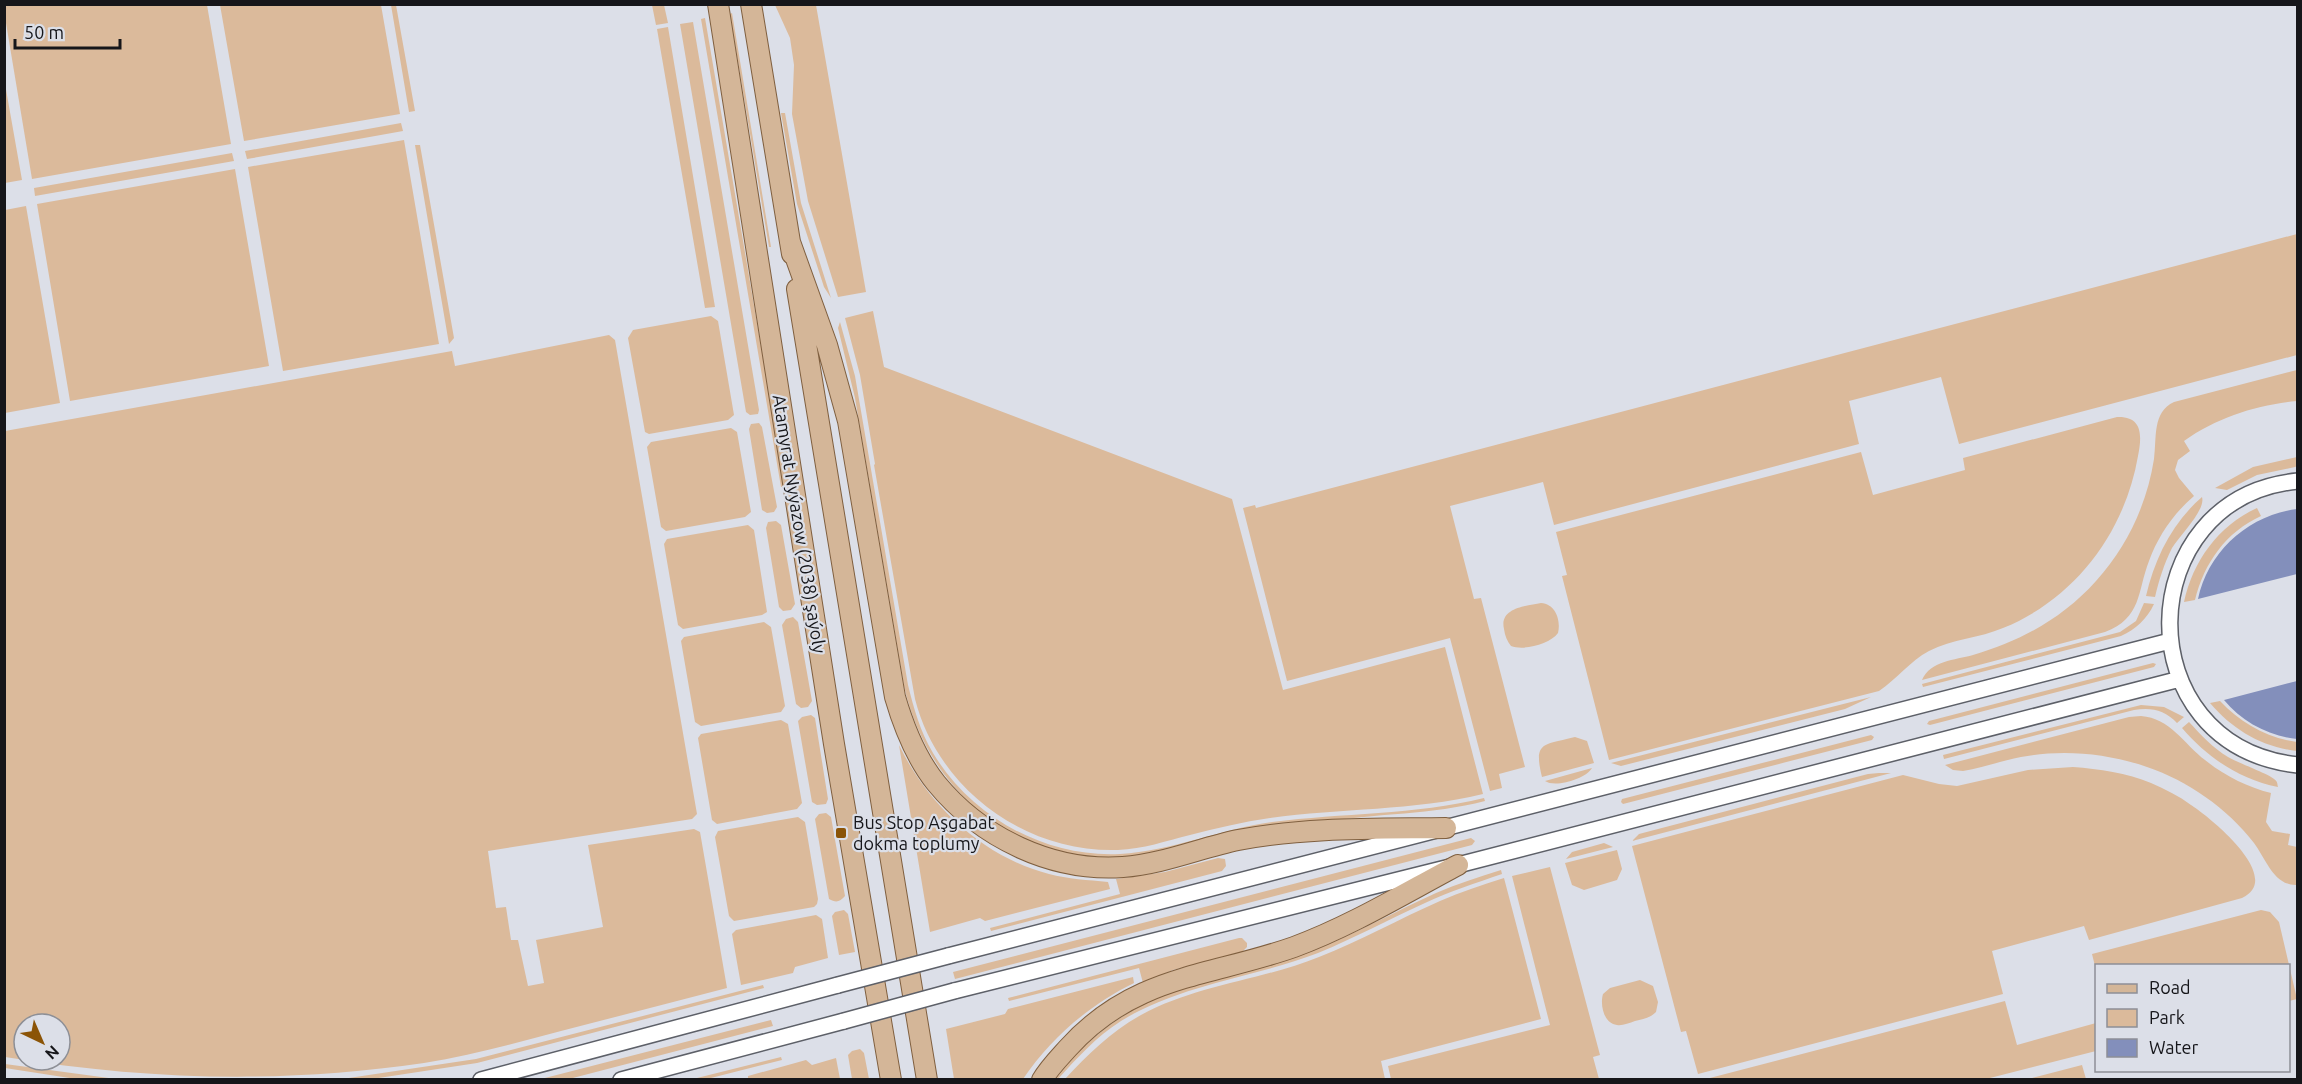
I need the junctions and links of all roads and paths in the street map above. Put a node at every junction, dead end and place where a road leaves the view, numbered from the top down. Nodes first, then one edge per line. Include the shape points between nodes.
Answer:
1 (718, 4) edge
2 (751, 4) edge
3 (790, 242) junction
4 (2298, 481) edge
5 (2170, 641) junction
6 (2180, 679) junction
7 (2298, 765) edge
8 (1446, 828) junction
9 (1458, 865) junction
10 (481, 1080) edge
11 (621, 1080) edge
12 (891, 1080) edge
13 (927, 1080) edge
14 (1042, 1080) edge

1 - 12 main road, Atamyrat Nyýazow (2038) şaýoly
2 - 3 main road, Atamyrat Nyýazow (2038) şaýoly
3 - 8 main road via 838,379 848,421 895,698 921,761 935,783 964,812 1024,850 1099,867 1148,863 1238,840 1300,832
3 - 13 main road, Atamyrat Nyýazow (2038) şaýoly
4 - 5 street via 2248,495 2201,532 2174,585
5 - 6 street
5 - 8 street
6 - 7 street via 2199,712 2232,742 2258,756
6 - 9 street
8 - 10 street, bridge
9 - 11 street, bridge via 954,991
9 - 14 main road via 1323,935 1160,985 1121,1003 1079,1036

